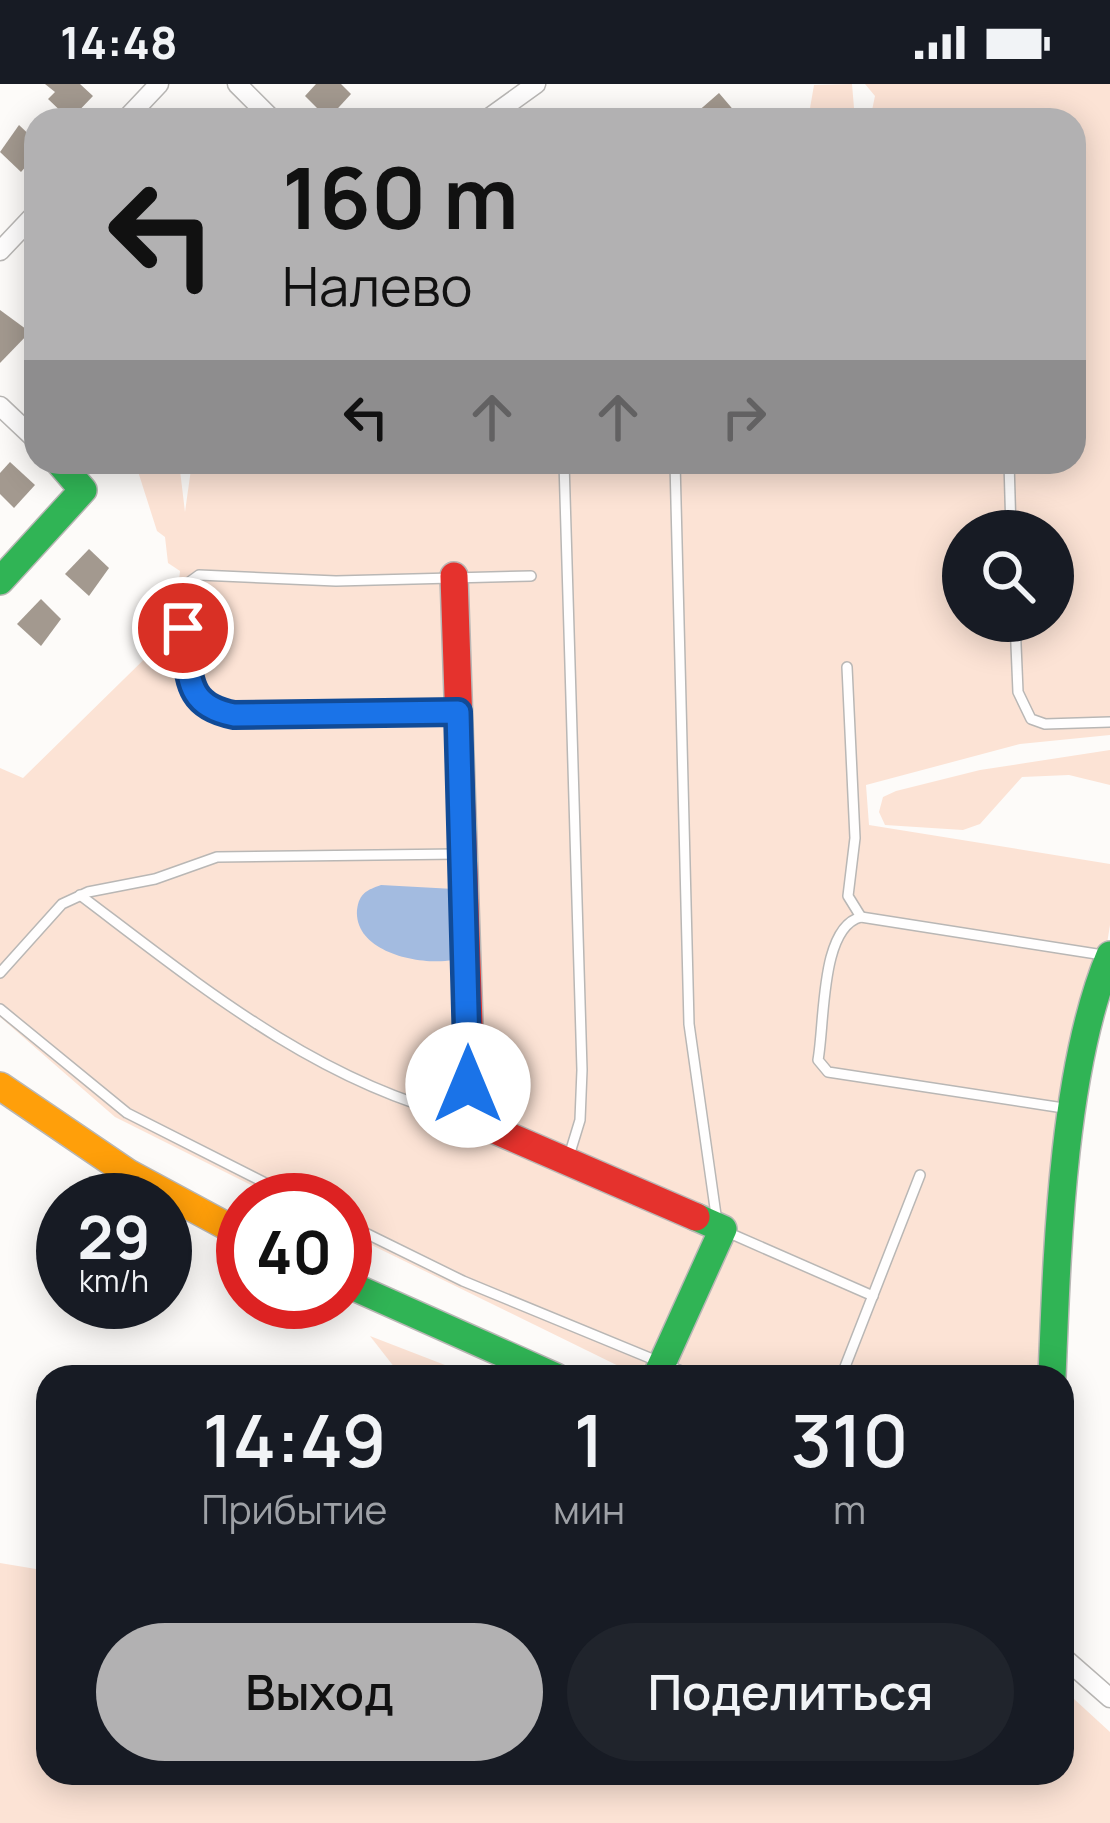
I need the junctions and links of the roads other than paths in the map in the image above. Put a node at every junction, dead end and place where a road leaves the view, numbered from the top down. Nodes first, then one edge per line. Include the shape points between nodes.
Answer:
1 (159, 84) edge
2 (237, 84) edge
3 (536, 84) edge
4 (136, 108) edge
5 (262, 108) edge
6 (503, 108) edge
7 (24, 226) edge
8 (0, 251) edge
9 (0, 406) edge
10 (24, 429) edge
11 (72, 474) edge
12 (564, 474) edge
13 (675, 474) edge
14 (1009, 474) edge
15 (1010, 510) edge
16 (454, 576) junction
17 (531, 576) dead end
18 (0, 581) edge
19 (1016, 642) edge
20 (847, 667) dead end
21 (458, 712) junction
22 (1110, 722) edge
23 (463, 854) junction
24 (80, 895) junction
25 (861, 916) junction
26 (1109, 955) edge
27 (0, 973) edge
28 (0, 1010) edge
29 (0, 1086) edge
30 (1078, 1111) junction
31 (467, 1118) junction
32 (566, 1165) junction
33 (246, 1173) edge
34 (920, 1175) dead end
35 (216, 1220) edge
36 (720, 1228) junction
37 (372, 1236) edge
38 (372, 1295) edge
39 (873, 1296) junction
40 (529, 1365) edge
41 (648, 1365) edge
42 (661, 1365) edge
43 (846, 1365) edge
44 (1053, 1365) edge
45 (1074, 1666) edge
46 (1110, 1698) edge

1 - 4 street
2 - 5 street
3 - 6 street
7 - 8 street
9 - 10 street
11 - 18 street via 83,490 78,500
12 - 32 lane via 582,1070 580,1120
13 - 36 lane via 689,1024
14 - 15 lane
16 - 17 lane
16 - 21 street
16 - 21 lane via 199,575 188,583 183,628 196,700 206,710
19 - 22 lane via 1018,692 1031,719
20 - 25 lane via 855,838 848,896
21 - 23 street
23 - 24 lane via 217,856
23 - 31 street
24 - 27 lane via 62,904
24 - 31 lane via 284,1042 381,1092
25 - 26 lane
25 - 30 lane via 845,920 833,945 822,1068
26 - 30 street
28 - 33 lane via 127,1113
29 - 35 street via 128,1173
30 - 44 street
31 - 32 street
32 - 36 street
34 - 39 lane
36 - 39 lane
36 - 42 street
37 - 41 lane
38 - 40 street
39 - 43 lane
45 - 46 street

